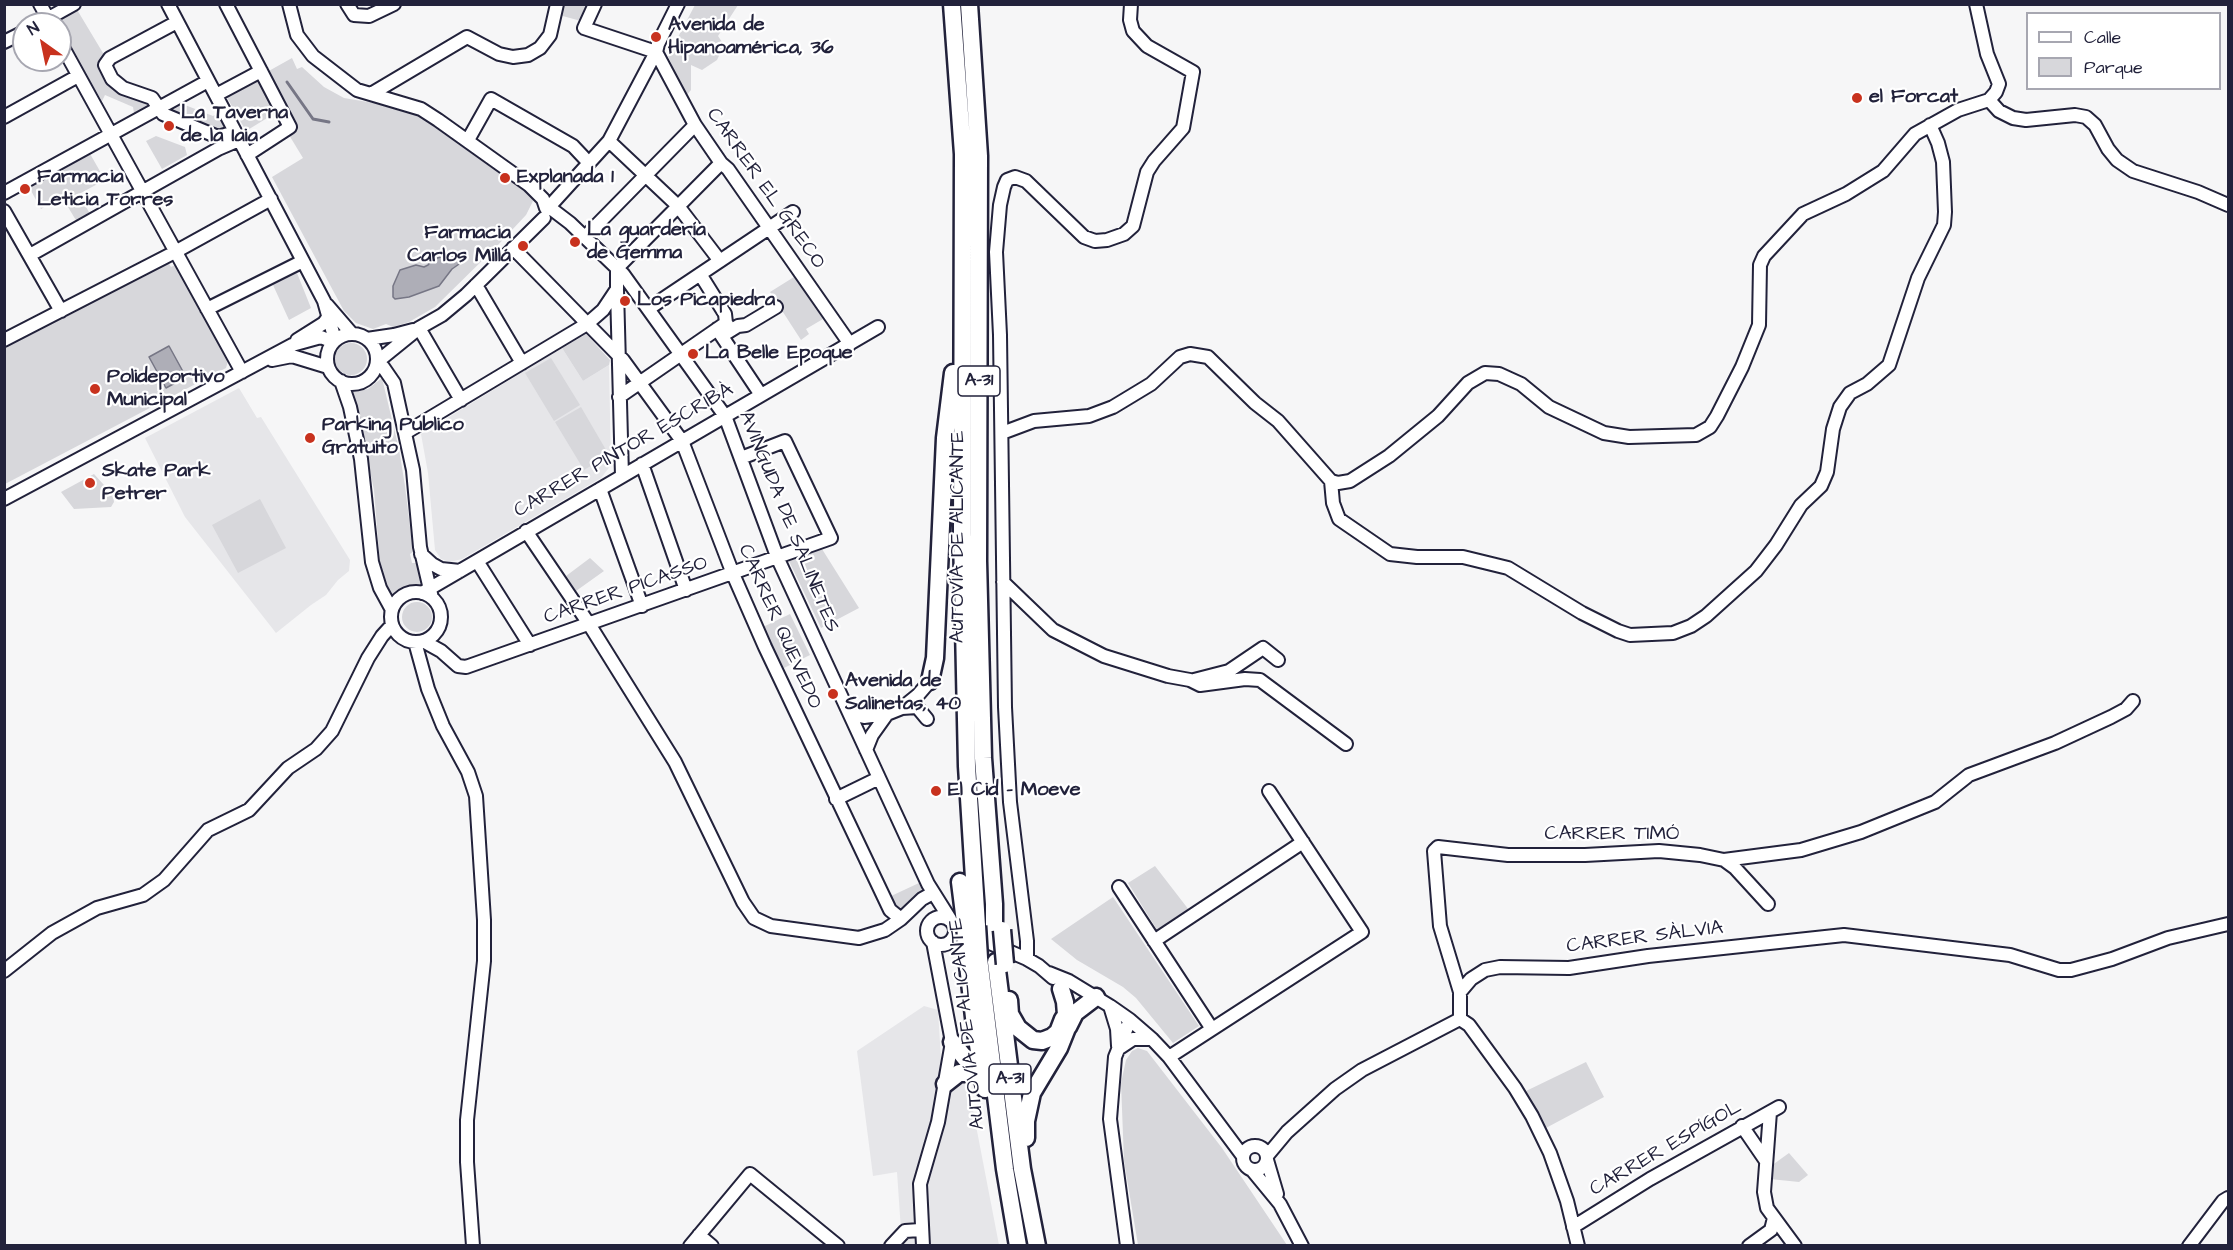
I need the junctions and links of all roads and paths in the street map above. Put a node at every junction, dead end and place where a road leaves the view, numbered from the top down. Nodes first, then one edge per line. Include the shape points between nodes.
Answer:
1 (168, 4) edge
2 (226, 4) edge
3 (289, 4) edge
4 (347, 4) edge
5 (394, 4) edge
6 (557, 4) edge
7 (596, 4) edge
8 (678, 4) edge
9 (686, 4) edge
10 (952, 4) edge
11 (969, 4) edge
12 (1131, 4) edge
13 (1976, 4) edge
14 (177, 22) junction
15 (657, 51) junction
16 (72, 65) edge
17 (261, 71) junction
18 (78, 76) junction
19 (208, 81) junction
20 (371, 94) junction
21 (216, 95) junction
22 (1989, 100) junction
23 (158, 108) junction
24 (4, 117) edge
25 (694, 125) junction
26 (1930, 125) junction
27 (110, 134) junction
28 (237, 136) junction
29 (468, 140) junction
30 (609, 141) junction
31 (218, 143) junction
32 (247, 154) junction
33 (589, 163) junction
34 (721, 163) junction
35 (645, 175) junction
36 (143, 191) junction
37 (4, 193) edge
38 (271, 199) junction
39 (2229, 205) edge
40 (678, 206) junction
41 (4, 211) edge
42 (548, 211) junction
43 (793, 212) dead end
44 (768, 228) junction
45 (585, 237) junction
46 (513, 248) junction
47 (175, 252) junction
48 (30, 255) junction
49 (303, 261) junction
50 (720, 261) junction
51 (617, 268) junction
52 (699, 274) junction
53 (476, 285) junction
54 (617, 289) junction
55 (963, 298) junction
56 (324, 301) junction
57 (776, 307) dead end
58 (207, 309) junction
59 (648, 309) junction
60 (61, 311) junction
61 (329, 316) junction
62 (587, 324) junction
63 (878, 327) dead end
64 (419, 328) junction
65 (724, 330) junction
66 (352, 334) junction
67 (367, 339) junction
68 (4, 340) edge
69 (334, 341) junction
70 (400, 343) junction
71 (850, 344) junction
72 (292, 345) junction
73 (681, 354) junction
74 (618, 355) junction
75 (262, 362) junction
76 (377, 362) junction
77 (522, 363) junction
78 (328, 367) junction
79 (242, 372) junction
80 (392, 378) junction
81 (341, 381) junction
82 (639, 383) junction
83 (761, 395) junction
84 (620, 396) junction
85 (461, 400) junction
86 (725, 416) junction
87 (405, 434) junction
88 (1002, 434) junction
89 (682, 441) junction
90 (741, 458) junction
91 (642, 464) junction
92 (622, 476) junction
93 (1331, 481) junction
94 (600, 489) junction
95 (4, 499) edge
96 (526, 531) junction
97 (421, 554) junction
98 (778, 559) junction
99 (477, 561) junction
100 (460, 571) junction
101 (733, 574) junction
102 (1003, 582) junction
103 (687, 590) junction
104 (428, 593) junction
105 (642, 606) junction
106 (392, 610) junction
107 (589, 624) junction
108 (392, 625) junction
109 (419, 642) junction
110 (530, 645) junction
111 (1278, 660) dead end
112 (1190, 680) junction
113 (930, 681) joint
114 (2133, 701) dead end
115 (902, 708) junction
116 (850, 714) junction
117 (887, 714) junction
118 (927, 719) dead end
119 (1346, 744) dead end
120 (866, 750) junction
121 (879, 778) junction
122 (1269, 791) dead end
123 (836, 800) junction
124 (1303, 842) junction
125 (1724, 860) junction
126 (960, 882) dead end
127 (1119, 887) dead end
128 (930, 889) junction
129 (1768, 904) dead end
130 (901, 919) junction
131 (930, 922) junction
132 (2229, 924) edge
133 (963, 925) junction
134 (1154, 940) junction
135 (951, 941) junction
136 (933, 942) junction
137 (1027, 959) junction
138 (987, 960) junction
139 (4, 971) edge
140 (940, 972) junction
141 (1049, 973) junction
142 (1061, 989) junction
143 (1460, 992) junction
144 (1096, 997) junction
145 (1110, 1006) junction
146 (1066, 1009) junction
147 (1460, 1019) junction
148 (1130, 1020) junction
149 (1067, 1028) junction
150 (1212, 1029) junction
151 (1152, 1039) junction
152 (952, 1042) junction
153 (1118, 1049) junction
154 (1169, 1057) junction
155 (980, 1077) junction
156 (945, 1084) junction
157 (1217, 1120) junction
158 (1768, 1129) junction
159 (1745, 1131) junction
160 (1261, 1152) junction
161 (1242, 1155) junction
162 (1766, 1161) junction
163 (1005, 1169) junction
164 (1252, 1170) junction
165 (1029, 1196) junction
166 (2229, 1198) edge
167 (1280, 1204) junction
168 (1774, 1218) junction
169 (1573, 1227) junction
170 (920, 1230) junction
171 (1771, 1230) junction
172 (699, 1235) junction
173 (1787, 1235) junction
174 (475, 1243) edge
175 (690, 1245) edge
176 (712, 1245) edge
177 (838, 1245) edge
178 (891, 1245) edge
179 (922, 1245) edge
180 (1018, 1245) edge
181 (1037, 1245) edge
182 (1126, 1245) edge
183 (1302, 1245) edge
184 (1578, 1245) edge
185 (1749, 1245) edge
186 (1796, 1245) edge
187 (2189, 1245) edge

1 - 14 street
2 - 17 street
3 - 20 street, AVINGUDA DE SALINETES via 297,36 313,56 357,90
4 - 5 street via 354,15 369,16
6 - 20 street via 550,35 528,55 499,54 467,38
7 - 15 street via 584,28
8 - 15 street
9 - 15 street
10 - 55 highway, AUTOVÍA DE ALICANTE / A-31 via 963,154
11 - 138 highway, AUTOVÍA DE ALICANTE / A-31 via 979,156 978,561 983,758 998,930
12 - 88 street via 1133,31 1148,46 1193,72 1183,129 1147,172 1132,226 1117,237 1095,241 1084,237 1026,181 1015,177 1007,180 1000,205 996,252
13 - 22 street via 1987,54 1999,84
14 - 19 street
14 - 23 street via 110,58 105,65 112,79 123,88 152,98
15 - 25 street, CARRER EL GRECO
15 - 30 street
16 - 18 street
17 - 21 street
17 - 32 street via 290,127
18 - 24 street
18 - 27 street
19 - 21 street
19 - 23 street
20 - 29 street, AVINGUDA DE SALINETES via 421,109
21 - 28 street
22 - 26 street
22 - 39 street via 2013,118 2086,117 2096,125 2117,160 2133,171
23 - 27 street
23 - 31 street
25 - 34 street, CARRER EL GRECO
25 - 35 street
26 - 93 street via 1915,134 1884,171 1803,214 1764,256 1760,265 1759,325 1742,368 1710,427 1696,435 1629,437 1604,433 1549,407 1521,384 1499,374 1485,373 1468,383 1437,416 1389,456 1350,480
26 - 93 street via 1943,162 1944,225 1918,278 1889,364 1850,393 1840,407 1821,486 1801,505 1756,571 1692,626 1673,633 1630,634 1582,613 1508,568 1463,557 1390,554 1339,519
27 - 36 street
27 - 37 street
28 - 31 street
28 - 32 street
29 - 33 street via 491,99 573,146
29 - 42 street, AVINGUDA DE SALINETES via 529,185 543,199
30 - 33 street
30 - 35 street
31 - 36 street
32 - 38 street
33 - 42 street
34 - 40 street
34 - 44 street, CARRER EL GRECO
35 - 40 street
35 - 45 street
36 - 47 street
36 - 48 street
38 - 47 street
38 - 49 street
40 - 50 street
40 - 51 street
41 - 48 street
42 - 45 street, AVINGUDA DE SALINETES
42 - 46 street
43 - 44 street
44 - 50 street
44 - 71 street, CARRER EL GRECO
45 - 51 street, AVINGUDA DE SALINETES
46 - 53 street
46 - 62 street, CARRER QUEVEDO
47 - 58 street
47 - 60 street
48 - 60 street
49 - 56 street
49 - 58 street
50 - 52 street
51 - 54 street
51 - 59 street, AVINGUDA DE SALINETES
52 - 59 street
52 - 65 street via 725,314
53 - 64 street via 442,315
53 - 77 street
54 - 62 street via 603,310
54 - 74 street
55 - 113 highway via 955,319 935,658
55 - 133 highway, AUTOVÍA DE ALICANTE / A-31 via 962,534 967,755
56 - 61 street
56 - 66 street
57 - 65 street via 746,325
58 - 79 street
59 - 73 street, AVINGUDA DE SALINETES
60 - 68 street
61 - 69 street
61 - 72 street
62 - 74 street, CARRER QUEVEDO
62 - 77 street
63 - 71 street, CARRER PINTOR ESCRIBÀ
64 - 67 street
64 - 70 street
64 - 85 street
65 - 73 street
65 - 83 street
66 - 67 street
66 - 69 street
67 - 76 street via 374,347
69 - 72 street via 321,337
69 - 78 street
70 - 76 street
70 - 80 street
71 - 83 street, CARRER PINTOR ESCRIBÀ
72 - 75 street
73 - 82 street
73 - 86 street, AVINGUDA DE SALINETES
74 - 82 street, CARRER QUEVEDO
74 - 84 street
75 - 78 street via 292,356
75 - 79 street
76 - 80 street
76 - 81 street via 363,381
77 - 85 street
78 - 81 street
79 - 95 street
80 - 87 street
81 - 106 street via 361,459 372,562
82 - 84 street
82 - 89 street, CARRER QUEVEDO
83 - 86 street, CARRER PINTOR ESCRIBÀ
84 - 92 street
85 - 87 street
86 - 89 street, CARRER PINTOR ESCRIBÀ
86 - 90 street, AVINGUDA DE SALINETES
87 - 97 street via 413,470
88 - 93 street via 1034,421 1089,416 1113,407 1151,384 1180,357 1190,354 1208,357 1278,422
88 - 102 street
89 - 91 street, CARRER PINTOR ESCRIBÀ
89 - 101 street, CARRER QUEVEDO
90 - 98 street, AVINGUDA DE SALINETES
90 - 98 street, CARRER PICASSO via 785,441 831,538
91 - 92 street, CARRER PINTOR ESCRIBÀ
91 - 103 street
92 - 94 street, CARRER PINTOR ESCRIBÀ
94 - 96 street, CARRER PINTOR ESCRIBÀ
94 - 105 street
96 - 99 street, CARRER PINTOR ESCRIBÀ
96 - 107 street
97 - 100 street via 441,569
97 - 104 street
98 - 101 street, CARRER PICASSO
98 - 116 street, AVINGUDA DE SALINETES
99 - 100 street, CARRER PINTOR ESCRIBÀ
99 - 110 street
100 - 104 street, CARRER PINTOR ESCRIBÀ
101 - 103 street, CARRER PICASSO
101 - 123 street, CARRER QUEVEDO
102 - 112 street via 1053,630 1068,638 1104,656
102 - 137 street via 1010,802
103 - 105 street, CARRER PICASSO
104 - 106 street via 404,595
104 - 109 street via 438,605 441,622 437,631
105 - 107 street, CARRER PICASSO
106 - 108 street
107 - 110 street, CARRER PICASSO
107 - 130 street via 675,762 754,918 771,926 859,938 885,930
108 - 109 street via 405,640
108 - 139 street via 368,658 332,730 316,749 288,768 249,810 208,830 164,880 143,895 97,908 52,933
109 - 110 street, CARRER PICASSO via 466,667
109 - 174 street via 428,689 476,796 484,961 467,1120
111 - 112 street via 1263,648 1229,671
112 - 119 street via 1200,685 1260,680
113 - 115 street
114 - 125 street via 2126,709 2055,743 1969,775 1935,802 1861,832 1802,850
115 - 117 street
115 - 118 street via 917,707
116 - 117 street
116 - 120 street, AVINGUDA DE SALINETES
117 - 120 street
120 - 121 street, AVINGUDA DE SALINETES
121 - 123 street
121 - 128 street, AVINGUDA DE SALINETES
122 - 124 street
123 - 130 street, CARRER QUEVEDO via 890,910
124 - 134 street
124 - 150 street via 1362,932
125 - 129 street
125 - 143 street, CARRER TIMÓ via 1659,850 1508,855 1438,847 1434,851 1440,926
126 - 133 highway
127 - 134 street
128 - 130 street
128 - 131 street, AVINGUDA DE SALINETES
128 - 133 street, AVINGUDA DE SALINETES
131 - 133 street via 937,917
131 - 136 street, AVINGUDA DE SALINETES via 927,931
132 - 143 street, CARRER SÀLVIA via 2168,938 2071,970 2010,956 1844,935 1569,968 1500,967 1485,970
133 - 135 street
133 - 137 street
133 - 138 highway, AUTOVÍA DE ALICANTE / A-31, bridge
134 - 150 street
135 - 136 street via 941,945
135 - 140 street via 943,952
136 - 140 street, AVINGUDA DE SALINETES
137 - 141 street
138 - 146 highway via 1010,1014 1025,1036 1042,1041 1052,1037 1058,1032
138 - 155 highway
138 - 163 highway, AUTOVÍA DE ALICANTE / A-31
138 - 165 highway, AUTOVÍA DE ALICANTE / A-31
140 - 152 street, AVINGUDA DE SALINETES
141 - 142 street
141 - 144 street
142 - 144 street
142 - 146 highway
143 - 147 street
144 - 145 street
144 - 149 highway via 1075,1013
145 - 148 street
145 - 153 street
146 - 149 highway
147 - 160 street via 1362,1070
147 - 169 street via 1469,1026 1532,1116 1550,1154
148 - 151 street
148 - 153 street
149 - 165 highway via 1028,1106
150 - 154 street
151 - 153 street via 1133,1039
151 - 154 street
152 - 155 highway
152 - 156 street, AVINGUDA DE SALINETES
153 - 182 street via 1110,1119
154 - 157 street
155 - 156 highway via 959,1072
155 - 163 highway via 996,1149
156 - 170 street, AVINGUDA DE SALINETES via 920,1184
157 - 160 street
157 - 161 street
158 - 159 street via 1760,1135
158 - 159 street, CARRER ESPÍGOL via 1775,1109
158 - 162 street
159 - 162 street
159 - 169 street, CARRER ESPÍGOL via 1650,1179
160 - 161 street via 1244,1151
160 - 164 street via 1258,1169
160 - 167 street
161 - 164 street via 1246,1167
162 - 168 street via 1764,1192
163 - 180 highway, AUTOVÍA DE ALICANTE / A-31
164 - 167 street
165 - 181 highway, AUTOVÍA DE ALICANTE / A-31
166 - 187 street
167 - 183 street
168 - 171 street
168 - 173 street
169 - 184 street
170 - 178 street via 905,1231
170 - 179 street, AVINGUDA DE SALINETES
171 - 173 street
171 - 185 street
172 - 175 street
172 - 176 street
172 - 177 street via 750,1174
173 - 186 street

